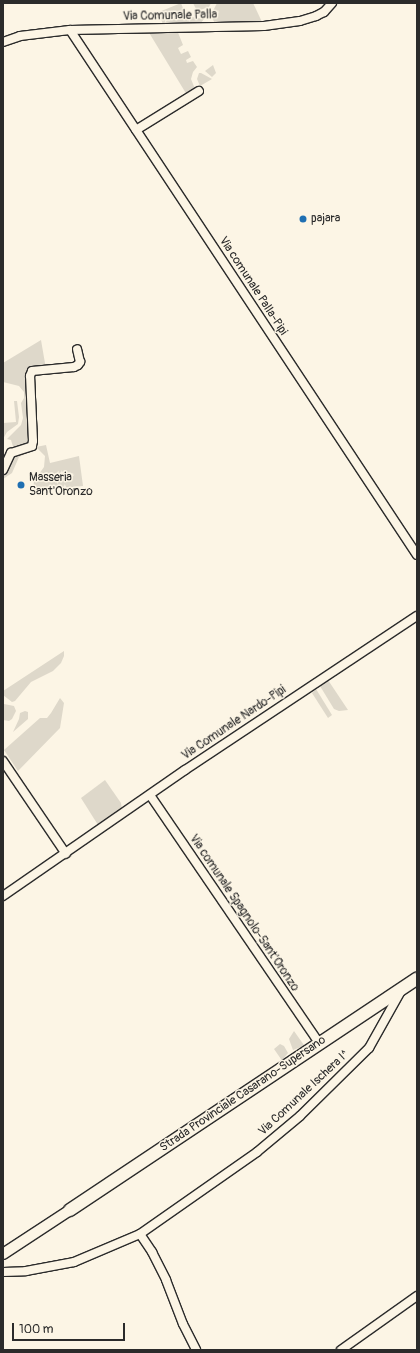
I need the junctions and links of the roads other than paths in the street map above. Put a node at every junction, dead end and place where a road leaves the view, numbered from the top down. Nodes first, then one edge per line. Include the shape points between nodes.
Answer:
1 (332, 3) edge
2 (70, 30) junction
3 (3, 42) edge
4 (199, 91) dead end
5 (136, 130) junction
6 (77, 349) dead end
7 (3, 470) edge
8 (417, 555) edge
9 (417, 616) edge
10 (3, 761) edge
11 (150, 796) junction
12 (66, 854) junction
13 (3, 896) edge
14 (417, 979) edge
15 (402, 989) junction
16 (319, 1043) junction
17 (70, 1210) joint
18 (140, 1234) junction
19 (3, 1254) edge
20 (3, 1272) edge
21 (417, 1296) edge
22 (196, 1350) edge
23 (341, 1350) edge

1 - 2 street, Via Comunale Palla via 316,16 264,26
2 - 3 street, Via Comunale Palla via 20,36
2 - 5 street, Via comunale Palla-Pipi
4 - 5 street
5 - 8 street, Via comunale Palla-Pipi
6 - 7 street via 80,362 74,367 32,371 32,446 11,453
9 - 11 street, Via Comunale Nardo-Pipi
10 - 12 street
11 - 12 street, Via Comunale Nardo-Pipi
11 - 16 street, Via comunale Spagnolo-Sant'Oronzo
12 - 13 street, Via Comunale Nardo-Pipi
14 - 15 main road, Strada Provinciale Casarano-Supersano
15 - 16 main road, Strada Provinciale Casarano-Supersano
15 - 18 street, Via Comunale Ischera I^ via 369,1048 300,1116 257,1152
16 - 17 main road, Strada Provinciale Casarano-Supersano
17 - 19 street
18 - 20 street, Via Comunale Ischera I^ via 74,1262
18 - 22 street via 166,1280
21 - 23 street

